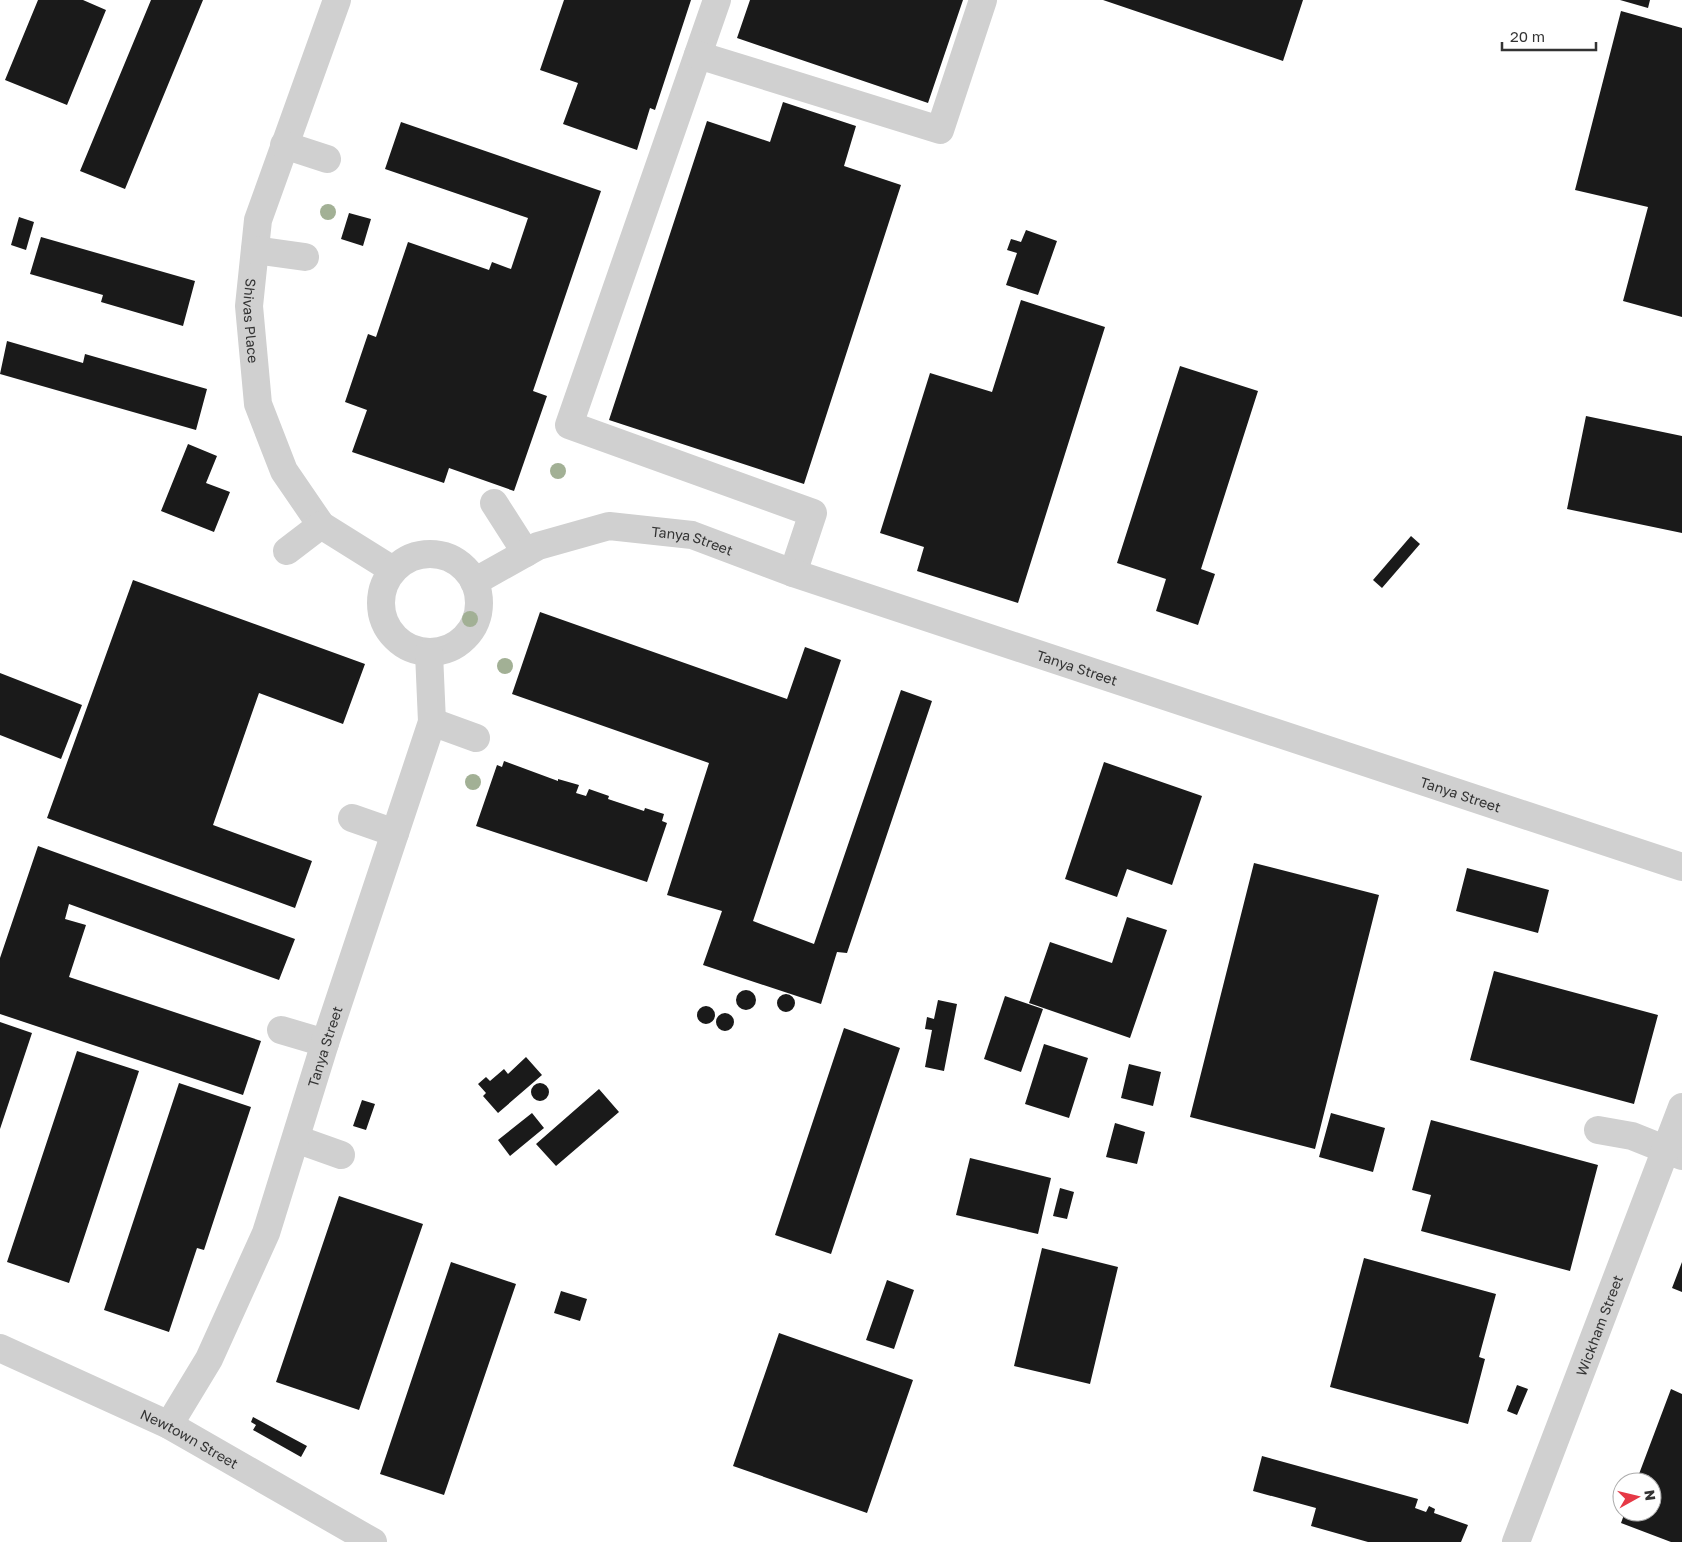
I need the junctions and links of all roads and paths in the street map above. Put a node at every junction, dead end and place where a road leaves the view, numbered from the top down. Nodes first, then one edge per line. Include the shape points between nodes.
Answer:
1 (338, 0) edge
2 (717, 0) edge
3 (983, 0) edge
4 (698, 55) junction
5 (284, 144) junction
6 (327, 159) dead end
7 (255, 250) junction
8 (305, 256) dead end
9 (494, 503) dead end
10 (321, 525) junction
11 (287, 551) dead end
12 (526, 553) junction
13 (393, 570) junction
14 (793, 574) junction
15 (474, 582) junction
16 (429, 653) junction
17 (432, 722) junction
18 (476, 738) dead end
19 (352, 818) dead end
20 (395, 833) junction
21 (1682, 867) edge
22 (281, 1030) dead end
23 (325, 1043) junction
24 (1682, 1107) edge
25 (1598, 1130) dead end
26 (296, 1139) junction
27 (1674, 1153) edge
28 (341, 1155) dead end
29 (0, 1348) edge
30 (169, 1425) junction
31 (373, 1542) edge
32 (1516, 1542) edge

1 - 5 street, Shivas Place
2 - 4 street
3 - 4 street via 940,130
4 - 14 street via 569,425 813,513
5 - 6 street
5 - 7 street, Shivas Place via 258,220
7 - 8 street
7 - 10 street, Shivas Place via 248,306 258,404 284,471
9 - 12 street
10 - 11 street
10 - 13 street, Shivas Place
12 - 14 street, Tanya Street via 538,546 609,526 692,535
12 - 15 street, Tanya Street
13 - 15 street via 420,554 437,554 458,564
13 - 16 street via 384,583 380,599 388,630 399,642
14 - 21 street, Tanya Street
15 - 16 street via 479,598 478,614 471,630 446,650
16 - 17 street, Tanya Street
17 - 18 street
17 - 20 street, Tanya Street
19 - 20 street
20 - 23 street, Tanya Street
22 - 23 street
23 - 26 street, Tanya Street
24 - 27 street, Wickham Street
25 - 27 street via 1632,1136
26 - 28 street
26 - 30 street, Tanya Street via 266,1233 209,1359
27 - 32 street, Wickham Street
29 - 30 street, Newtown Street
30 - 31 street, Newtown Street

